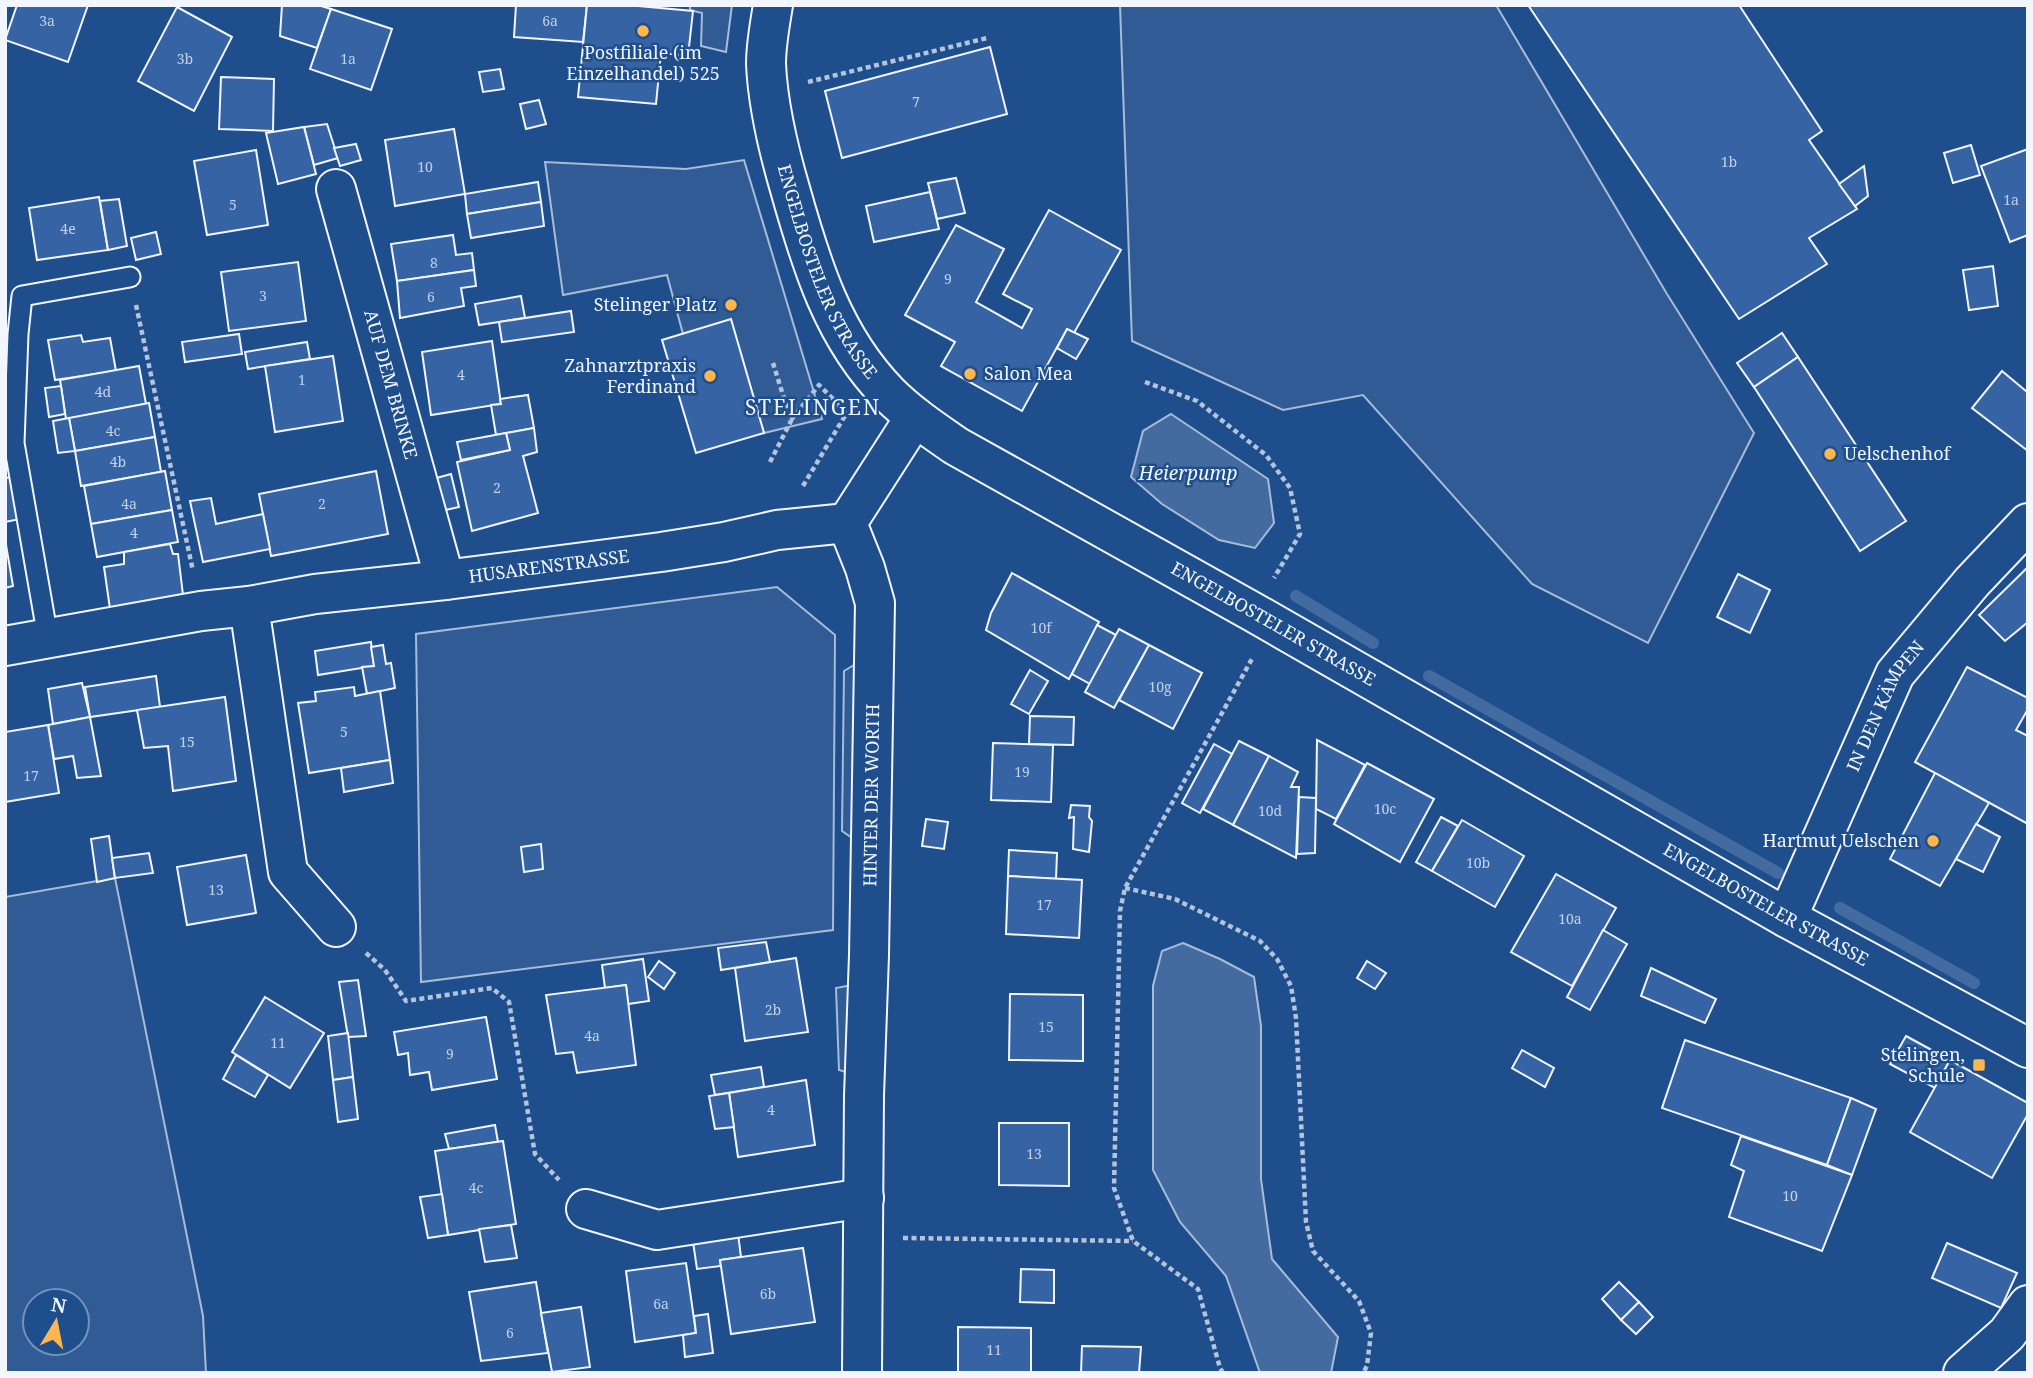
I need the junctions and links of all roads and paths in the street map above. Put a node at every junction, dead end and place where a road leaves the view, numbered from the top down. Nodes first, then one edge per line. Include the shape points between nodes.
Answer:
1 (773, 5) edge
2 (987, 38) dead end
3 (769, 91) junction
4 (336, 189) dead end
5 (130, 277) joint
6 (773, 363) dead end
7 (866, 365) junction
8 (1145, 382) dead end
9 (832, 398) junction
10 (915, 417) junction
11 (791, 421) junction
12 (770, 462) dead end
13 (847, 523) junction
14 (2028, 523) edge
15 (777, 530) junction
16 (445, 580) junction
17 (249, 606) junction
18 (201, 611) junction
19 (1262, 617) junction
20 (48, 638) junction
21 (5, 646) edge
22 (1125, 888) junction
23 (1787, 918) junction
24 (336, 927) joint
25 (2028, 1048) edge
26 (864, 1198) junction
27 (586, 1209) joint
28 (864, 1237) junction
29 (1133, 1241) junction
30 (2028, 1305) edge
31 (862, 1373) edge
32 (1223, 1373) edge
33 (1363, 1373) edge
34 (1963, 1373) edge

1 - 3 street, ENGELBOSTELER STRASSE via 766,61
2 - 3 path
3 - 7 street, ENGELBOSTELER STRASSE via 779,152 823,294 841,331
4 - 16 street, AUF DEM BRINKE
5 - 18 path
5 - 20 lane via 22,296 14,443
6 - 11 path
7 - 9 path
7 - 10 street, ENGELBOSTELER STRASSE
8 - 19 path via 1197,401 1266,455 1290,488 1300,534
9 - 11 path via 819,385
9 - 15 path via 846,414
10 - 13 street
10 - 19 street, ENGELBOSTELER STRASSE via 956,446
11 - 12 path
13 - 15 street, HUSARENSTRASSE
13 - 26 street, HINTER DER WORTH via 875,603
14 - 23 street, IN DEN KÄMPEN via 1895,674
15 - 16 street, HUSARENSTRASSE via 661,552
16 - 17 street, HUSARENSTRASSE
17 - 18 street, HUSARENSTRASSE
17 - 24 street via 288,872
18 - 20 street, HUSARENSTRASSE
19 - 22 path
19 - 23 street, ENGELBOSTELER STRASSE
20 - 21 street, HUSARENSTRASSE
22 - 29 path via 1120,911 1114,1188
22 - 33 path via 1175,899 1260,941 1277,959 1291,986 1306,1222 1313,1251 1359,1301 1371,1334
23 - 25 street, ENGELBOSTELER STRASSE
24 - 27 path via 385,970 406,1001 492,988 509,1002 535,1154
26 - 27 street via 657,1230
26 - 28 street, HINTER DER WORTH
28 - 29 path
28 - 31 street, HINTER DER WORTH
29 - 32 path via 1198,1289
30 - 34 street via 2007,1334

